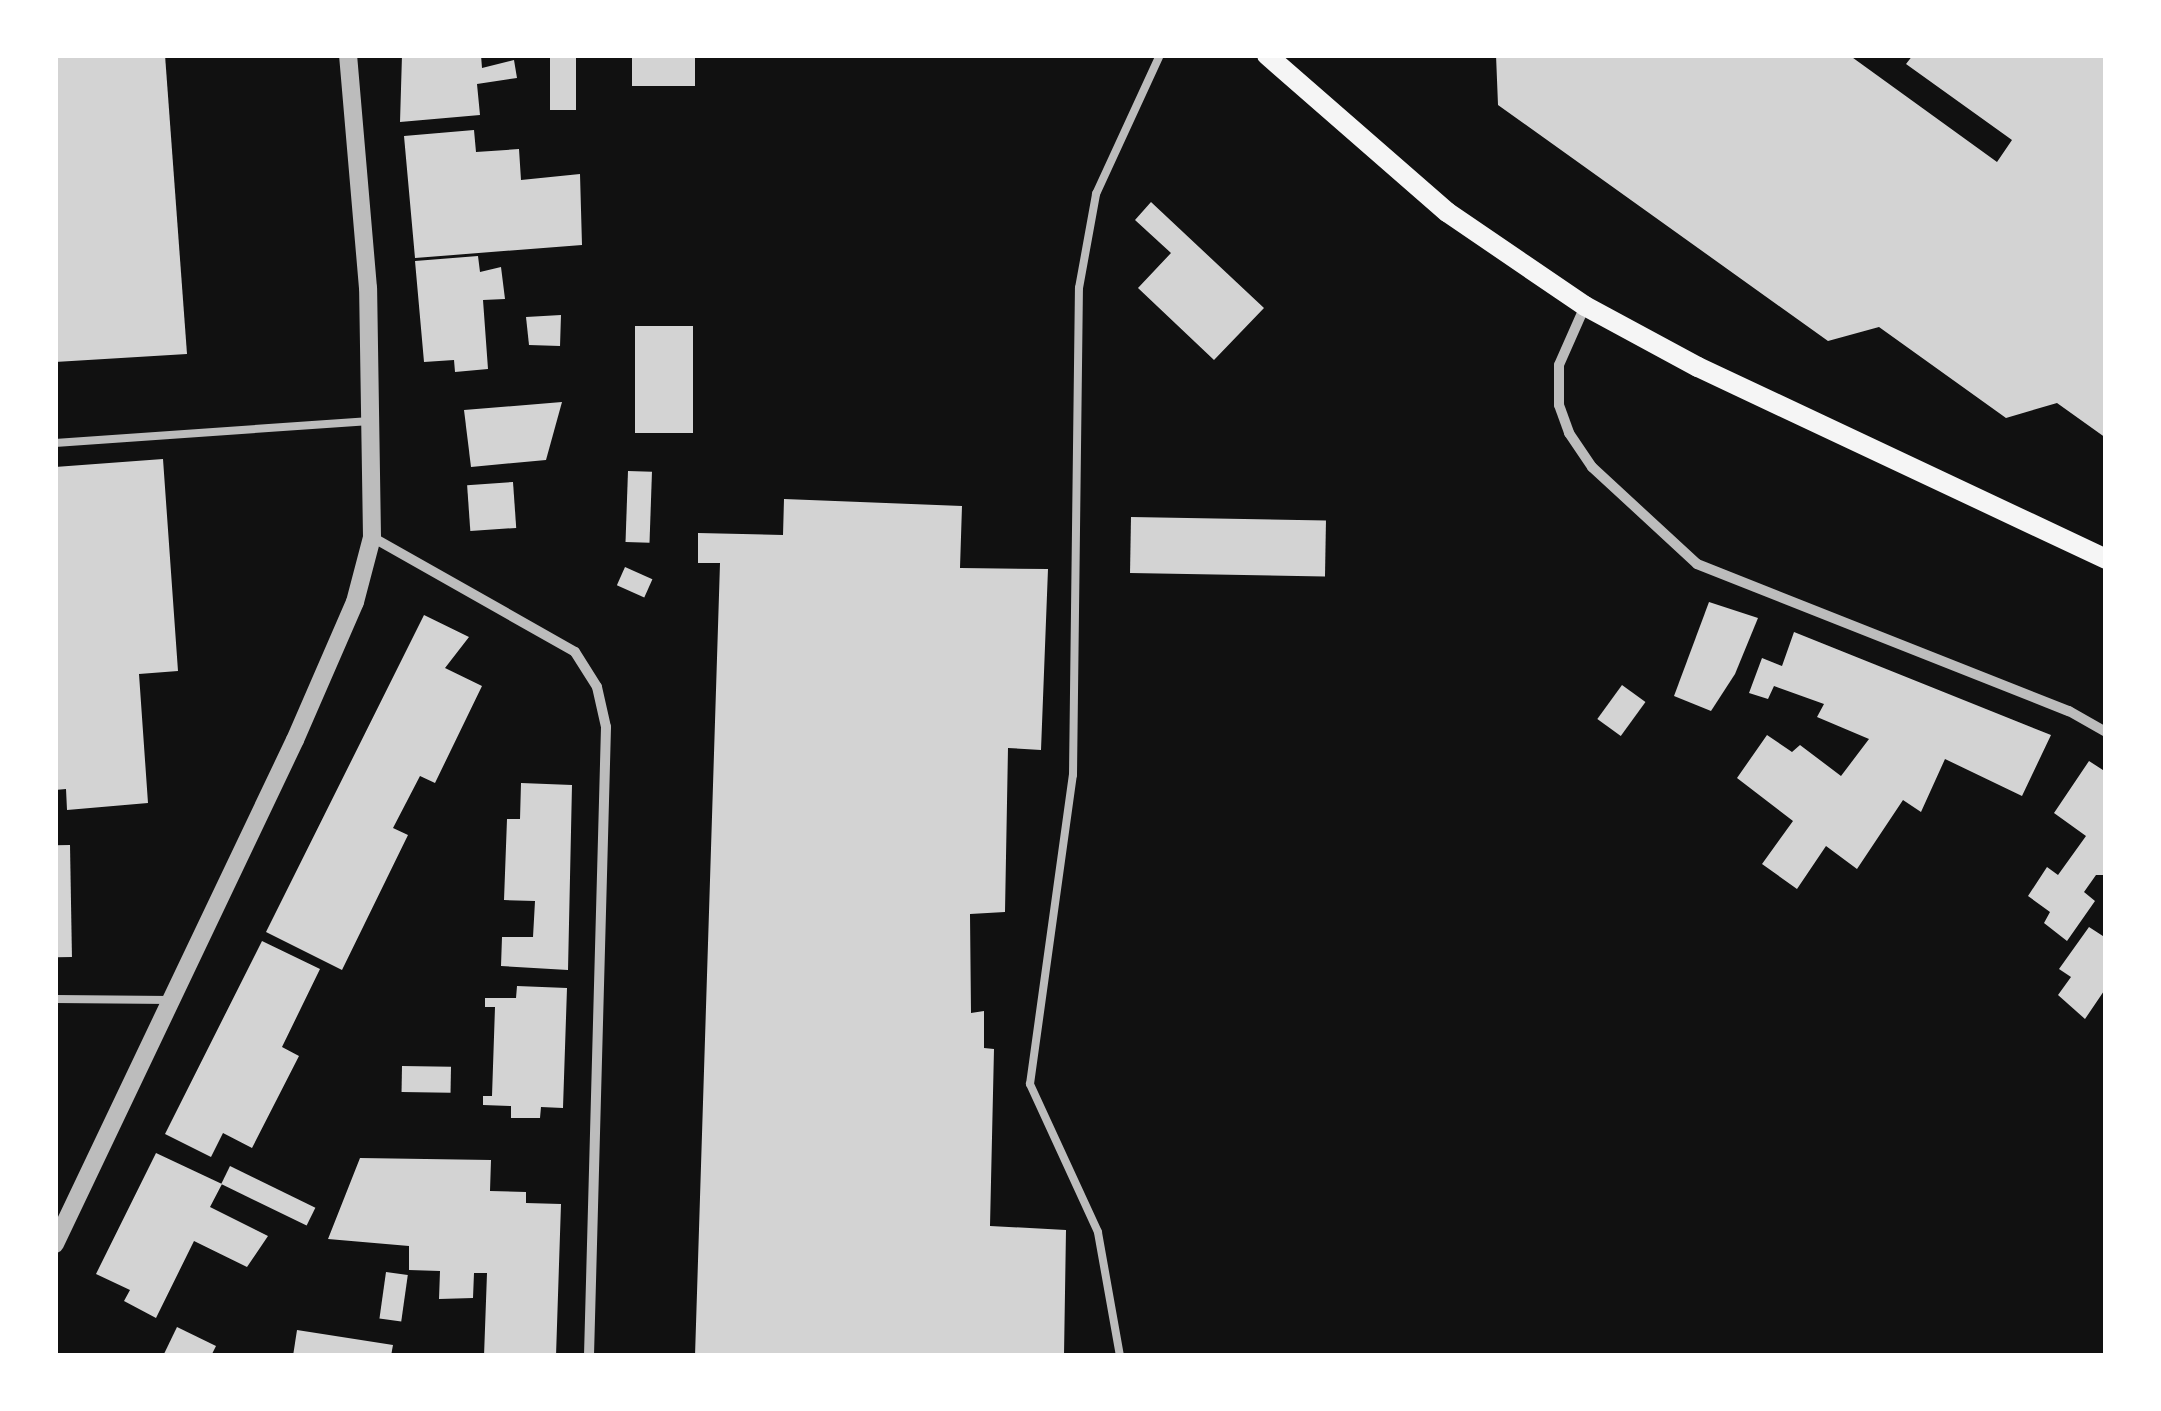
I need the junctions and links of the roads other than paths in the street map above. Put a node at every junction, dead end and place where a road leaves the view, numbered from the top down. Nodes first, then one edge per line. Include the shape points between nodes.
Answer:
1 (348, 55) edge
2 (1160, 55) edge
3 (1267, 55) edge
4 (1585, 306) junction
5 (370, 421) junction
6 (55, 443) edge
7 (372, 537) junction
8 (2106, 559) edge
9 (2106, 732) edge
10 (55, 1000) edge
11 (171, 1000) junction
12 (55, 1244) edge
13 (590, 1356) edge
14 (1120, 1356) edge

1 - 5 street via 368,288
2 - 14 lane via 1096,194 1079,288 1073,774 1030,1084 1098,1232
3 - 4 main road via 1446,212
4 - 8 main road via 1698,368
4 - 9 street via 1559,365 1558,405 1569,432 1592,467 1697,564 2069,710
5 - 6 lane
5 - 7 street
7 - 11 street via 354,602 295,740
7 - 13 street via 575,652 597,687 606,727
10 - 11 lane
11 - 12 street

